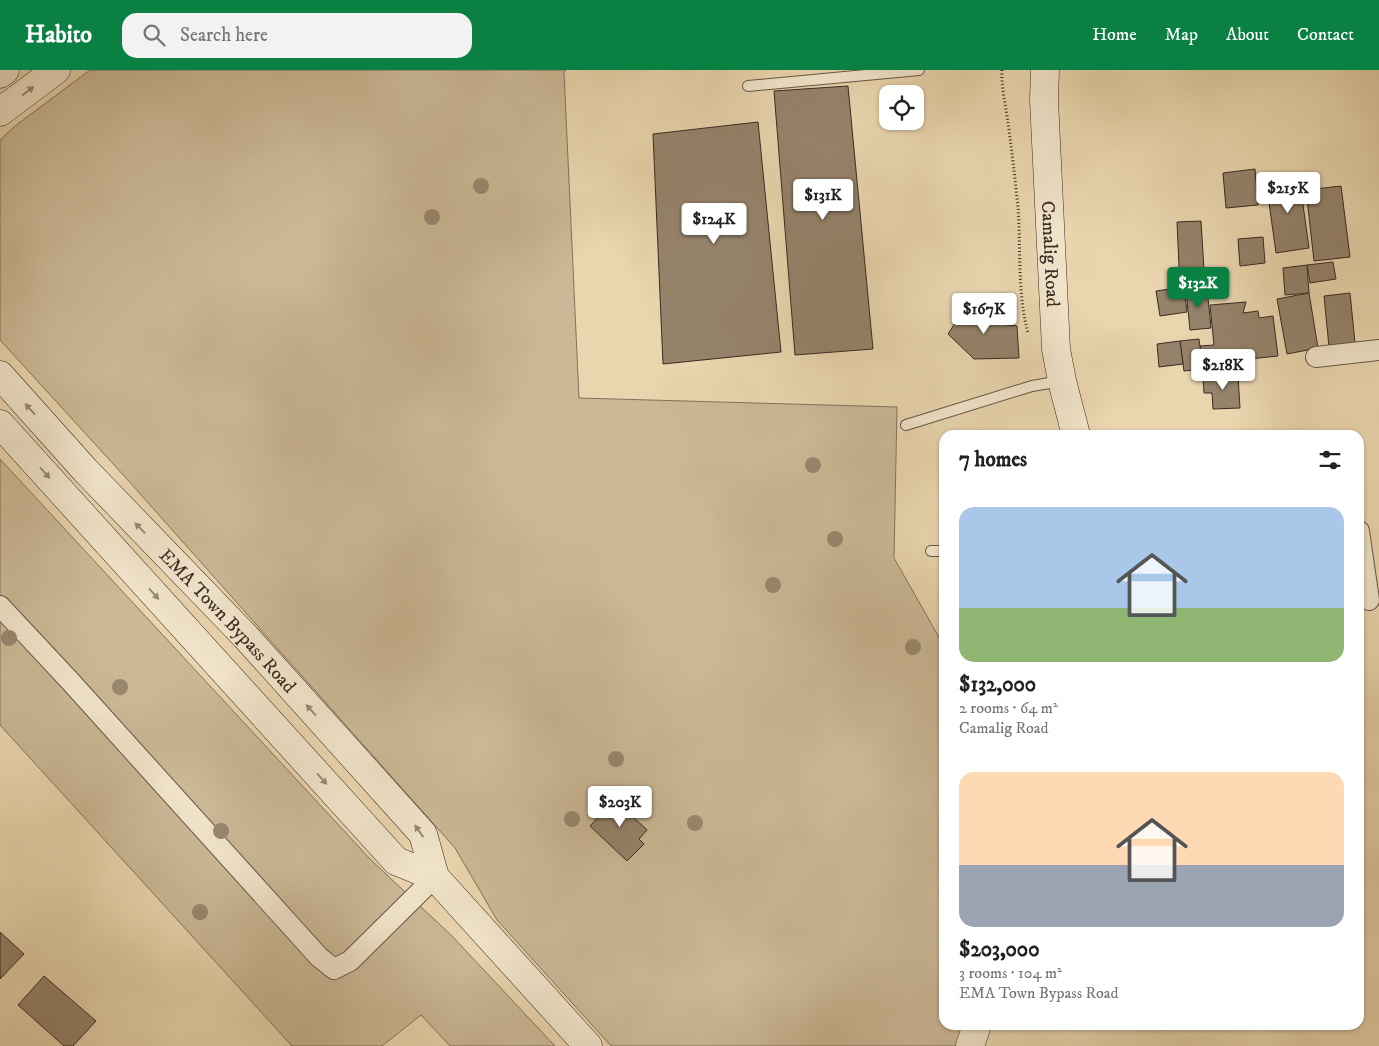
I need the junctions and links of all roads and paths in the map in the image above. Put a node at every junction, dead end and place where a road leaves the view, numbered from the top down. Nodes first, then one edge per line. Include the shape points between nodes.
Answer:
1 (6, 70) edge
2 (56, 70) edge
3 (919, 70) edge
4 (1002, 70) edge
5 (1044, 70) edge
6 (0, 74) edge
7 (748, 86) dead end
8 (0, 112) edge
9 (1030, 339) dead end
10 (1379, 350) edge
11 (1316, 358) dead end
12 (0, 376) edge
13 (1062, 380) junction
14 (0, 424) edge
15 (906, 425) dead end
16 (1075, 430) edge
17 (932, 551) dead end
18 (939, 551) edge
19 (1364, 566) edge
20 (1369, 600) edge
21 (0, 606) edge
22 (434, 877) junction
23 (975, 1030) edge
24 (588, 1046) edge
25 (970, 1046) edge

1 - 6 street
8 -> 2 street
3 - 7 lane
4 - 9 path via 1018,208 1025,321
5 - 13 street, Camalig Road via 1056,349
10 - 11 street
22 -> 12 street, EMA Town Bypass Road via 423,834 246,637 85,470
13 - 15 lane via 1032,386
13 - 16 street, Camalig Road
14 -> 22 street, EMA Town Bypass Road via 396,861
17 - 18 lane
19 - 20 street
21 - 22 street via 319,957 334,969 350,961
22 - 24 street, EMA Town Bypass Road
23 - 25 street

